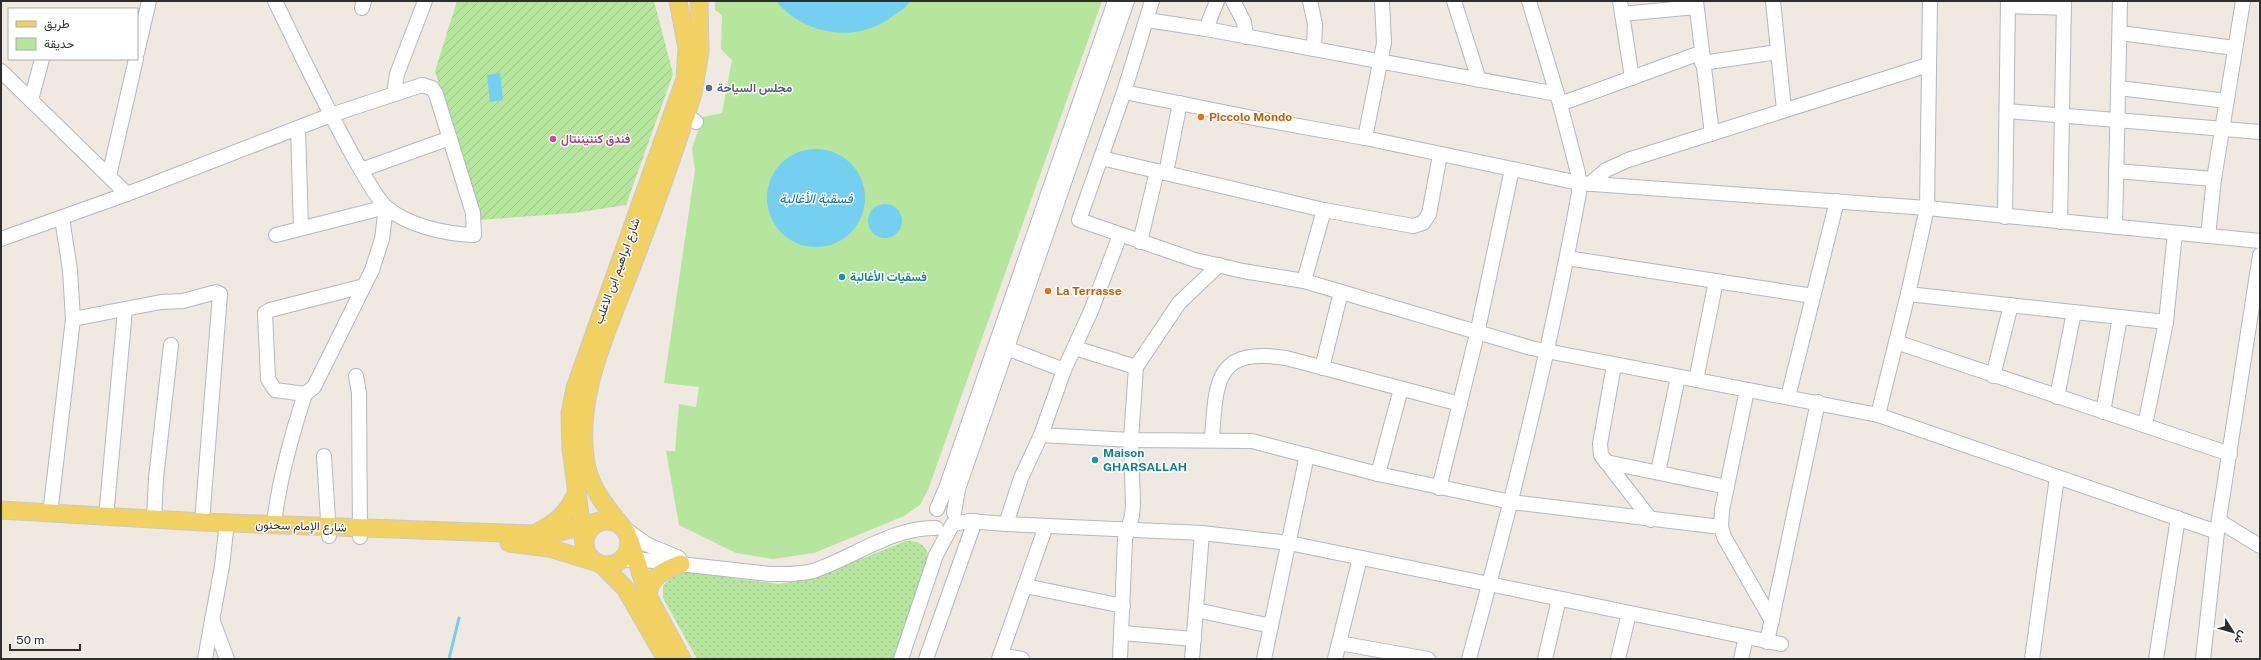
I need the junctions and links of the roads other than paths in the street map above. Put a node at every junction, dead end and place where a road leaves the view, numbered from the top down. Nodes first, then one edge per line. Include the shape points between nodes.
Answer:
1 (149, 1) edge
2 (275, 1) edge
3 (425, 1) edge
4 (678, 1) edge
5 (699, 1) edge
6 (1115, 1) edge
7 (1127, 1) edge
8 (1152, 1) edge
9 (1217, 1) edge
10 (1234, 1) edge
11 (1310, 1) edge
12 (1382, 1) edge
13 (1454, 1) edge
14 (1529, 1) edge
15 (1773, 1) edge
16 (1930, 1) edge
17 (2120, 1) edge
18 (2243, 1) edge
19 (1696, 4) edge
20 (2008, 4) edge
21 (2064, 4) edge
22 (1621, 8) edge
23 (1147, 20) junction
24 (1206, 29) junction
25 (2120, 32) junction
26 (1246, 37) junction
27 (2235, 48) junction
28 (138, 49) edge
29 (1314, 49) junction
30 (1778, 52) junction
31 (1701, 58) junction
32 (42, 60) edge
33 (136, 60) edge
34 (1381, 62) junction
35 (1928, 65) junction
36 (1, 73) edge
37 (1632, 78) junction
38 (1479, 80) junction
39 (2119, 88) junction
40 (1124, 92) junction
41 (394, 94) junction
42 (1559, 99) junction
43 (31, 100) junction
44 (2227, 101) junction
45 (1180, 103) junction
46 (1784, 110) junction
47 (2007, 111) junction
48 (2063, 115) junction
49 (331, 116) junction
50 (2117, 119) junction
51 (298, 129) junction
52 (2224, 129) junction
53 (2260, 132) edge
54 (1712, 134) junction
55 (450, 138) junction
56 (1365, 138) junction
57 (1440, 155) junction
58 (1101, 158) junction
59 (1512, 169) junction
60 (361, 170) junction
61 (2116, 171) junction
62 (1162, 172) junction
63 (110, 176) junction
64 (2214, 179) junction
65 (1585, 183) junction
66 (127, 194) junction
67 (1837, 201) junction
68 (386, 207) junction
69 (1927, 208) junction
70 (1324, 210) junction
71 (2005, 217) junction
72 (62, 218) junction
73 (2060, 222) junction
74 (2115, 227) junction
75 (302, 228) junction
76 (2175, 233) junction
77 (276, 235) dead end
78 (1120, 235) junction
79 (2208, 236) junction
80 (1, 240) edge
81 (2260, 241) edge
82 (1140, 242) junction
83 (2260, 255) edge
84 (1567, 258) junction
85 (1218, 265) junction
86 (1304, 281) junction
87 (1716, 281) junction
88 (364, 286) junction
89 (1341, 292) junction
90 (1908, 294) junction
91 (1813, 296) junction
92 (2011, 304) junction
93 (125, 310) junction
94 (2074, 312) junction
95 (2120, 317) junction
96 (73, 319) junction
97 (2166, 322) junction
98 (2255, 325) edge
99 (1477, 334) junction
100 (1896, 342) junction
101 (171, 344) dead end
102 (1006, 348) junction
103 (1075, 348) junction
104 (1548, 352) junction
105 (1614, 364) junction
106 (1136, 367) junction
107 (1322, 368) junction
108 (1064, 370) junction
109 (356, 376) dead end
110 (1993, 376) junction
111 (1678, 377) junction
112 (1696, 380) junction
113 (1401, 389) junction
114 (1747, 390) junction
115 (305, 394) junction
116 (1788, 397) junction
117 (2057, 397) junction
118 (1818, 402) junction
119 (1460, 404) junction
120 (2103, 412) junction
121 (1878, 415) junction
122 (2145, 425) junction
123 (1040, 434) junction
124 (1212, 439) junction
125 (1131, 440) junction
126 (1307, 454) junction
127 (2230, 454) junction
128 (324, 456) dead end
129 (1606, 462) junction
130 (1658, 472) junction
131 (1378, 474) junction
132 (2058, 477) junction
133 (1727, 487) junction
134 (1439, 488) junction
135 (577, 492) junction
136 (1511, 502) junction
137 (1, 510) edge
138 (935, 510) junction
139 (50, 514) junction
140 (106, 517) junction
141 (1, 518) edge
142 (2178, 518) junction
143 (154, 519) junction
144 (953, 520) junction
145 (1651, 520) junction
146 (600, 521) junction
147 (972, 521) junction
148 (202, 522) junction
149 (274, 524) junction
150 (1006, 524) junction
151 (583, 526) junction
152 (1046, 526) junction
153 (2218, 526) junction
154 (1720, 527) junction
155 (936, 528) junction
156 (1127, 530) junction
157 (226, 531) junction
158 (328, 531) junction
159 (625, 531) junction
160 (360, 532) junction
161 (905, 532) junction
162 (1202, 533) junction
163 (534, 534) junction
164 (1289, 543) junction
165 (584, 544) junction
166 (2260, 546) edge
167 (936, 555) junction
168 (1360, 558) junction
169 (628, 559) junction
170 (598, 564) junction
171 (681, 564) junction
172 (706, 566) junction
173 (1489, 585) junction
174 (1025, 586) junction
175 (648, 596) junction
176 (1559, 599) junction
177 (1123, 606) junction
178 (1196, 610) junction
179 (1629, 613) junction
180 (212, 619) junction
181 (1772, 621) junction
182 (1271, 626) junction
183 (1122, 633) junction
184 (1746, 637) junction
185 (1194, 639) junction
186 (1339, 643) junction
187 (1000, 657) edge
188 (205, 659) edge
189 (227, 659) edge
190 (666, 659) edge
191 (682, 659) edge
192 (901, 659) edge
193 (926, 659) edge
194 (1022, 659) edge
195 (1120, 659) edge
196 (1192, 659) edge
197 (1264, 659) edge
198 (1335, 659) edge
199 (1428, 659) edge
200 (1469, 659) edge
201 (1545, 659) edge
202 (1618, 659) edge
203 (1741, 659) edge
204 (2032, 659) edge
205 (2156, 659) edge
206 (2203, 659) edge

1 - 28 street
2 - 49 street
3 - 41 street via 397,74
4 - 135 main road, شارع ابراهيم ابن الاغلب via 687,48 685,79 575,388 570,414 571,449
5 - 159 main road, شارع ابراهيم ابن الاغلب via 700,33 691,118 599,355 586,406 584,434 587,468 593,486
6 - 138 street via 946,488
7 - 102 street
8 - 23 street
9 - 24 street
10 - 26 street via 1244,22
11 - 29 street via 1315,24
12 - 34 street via 1385,27
13 - 38 street
14 - 42 street
15 - 30 street
16 - 35 street
17 - 25 street
18 - 27 street
19 - 22 street
19 - 31 street
20 - 21 street
20 - 47 street
21 - 48 street
22 - 37 street
23 - 24 street
23 - 40 street
24 - 26 street
25 - 27 street
25 - 39 street
26 - 29 street
27 - 44 street
29 - 34 street
30 - 31 street
30 - 46 street
31 - 37 street
31 - 54 street
32 - 43 street
33 - 63 street
34 - 38 street
34 - 56 street
35 - 46 street
35 - 69 street
36 - 43 street
37 - 42 street
38 - 42 street
39 - 44 street
39 - 50 street
40 - 45 street
40 - 58 street
41 - 49 street
41 - 55 street via 422,85 432,88
42 - 65 street
43 - 63 street
44 - 52 street
45 - 56 street
45 - 62 street
46 - 54 street
47 - 48 street
47 - 71 street
48 - 50 street
48 - 73 street
49 - 51 street
49 - 60 street
50 - 52 street
50 - 61 street
51 - 66 street
51 - 75 street
52 - 53 street
52 - 64 street
54 - 65 street via 1628,160
55 - 60 street
55 - 68 street via 473,213 474,235 453,234 416,224
56 - 57 street
57 - 59 street
57 - 70 street via 1428,214 1418,226
58 - 62 street
58 - 78 street via 1079,220
59 - 65 street
59 - 99 street
60 - 68 street
61 - 64 street
61 - 74 street
62 - 70 street
62 - 82 street
63 - 66 street
64 - 79 street
65 - 67 street
65 - 84 street
66 - 72 street
67 - 69 street
67 - 91 street
68 - 75 street
68 - 88 street via 378,254
69 - 71 street
69 - 90 street
70 - 86 street
71 - 73 street
72 - 80 street
72 - 96 street via 70,270
73 - 74 street
74 - 76 street
75 - 77 street
76 - 79 street
76 - 97 street
78 - 82 street
78 - 103 street
79 - 81 street
82 - 85 street
83 - 98 street
84 - 87 street
84 - 104 street
85 - 86 street
85 - 106 street via 1180,303
86 - 89 street
87 - 91 street
87 - 112 street
88 - 115 street via 314,387
88 - 115 street via 265,313 270,382 279,392
89 - 99 street
89 - 107 street
90 - 92 street
90 - 100 street
91 - 116 street
92 - 94 street
92 - 110 street
93 - 96 street
93 - 140 street
93 - 148 street via 161,302 184,301 216,292 220,294
94 - 95 street
94 - 117 street
95 - 97 street
95 - 120 street
96 - 139 street
97 - 122 street
98 - 127 street
99 - 104 street
99 - 119 street
100 - 110 street
100 - 121 street
101 - 143 street
102 - 108 street
102 - 144 street via 958,489
103 - 106 street
103 - 108 street
104 - 105 street
104 - 136 street
105 - 111 street
105 - 129 street via 1600,444 1601,455
106 - 125 street
107 - 113 street
107 - 124 street via 1265,354 1240,358 1224,373 1217,387
108 - 123 street
109 - 160 street via 359,393
110 - 117 street
111 - 112 street
111 - 130 street
112 - 114 street
113 - 119 street
113 - 131 street
114 - 116 street
114 - 133 street
115 - 149 street via 288,445 277,493
116 - 118 street
117 - 120 street
118 - 121 street
118 - 181 street
119 - 134 street
120 - 122 street
121 - 132 street
122 - 127 street
123 - 125 street
123 - 150 street via 1021,478
124 - 125 street
124 - 126 street via 1252,441
125 - 156 street via 1133,504
126 - 131 street
126 - 164 street
127 - 153 street
128 - 158 street
129 - 130 street
129 - 145 street
130 - 133 street
131 - 134 street
132 - 142 street
132 - 204 street
133 - 154 street
134 - 136 street
135 - 151 main road, شارع ابراهيم ابن الاغلب
135 - 163 main road via 563,516
136 - 145 street
136 - 173 street
137 - 139 main road, شارع الإمام سحنون
138 - 144 street via 944,507
138 - 155 street via 932,522
138 - 161 street
139 - 140 main road, شارع الإمام سحنون
140 - 143 main road, شارع الإمام سحنون
141 - 157 main road, شارع الإمام سحنون
142 - 153 street
142 - 205 street
143 - 148 main road, شارع الإمام سحنون
144 - 147 street
144 - 155 street via 944,530
144 - 167 street
145 - 154 street
146 - 151 main road, شارع الإمام سحنون
146 - 159 main road via 614,521
146 - 165 main road via 588,530
147 - 150 street
147 - 193 street
148 - 149 main road, شارع الإمام سحنون
149 - 158 main road, شارع الإمام سحنون
150 - 152 street
151 - 163 main road, شارع الإمام سحنون via 560,532
151 - 165 main road, شارع ابراهيم ابن الاغلب
152 - 156 street
152 - 174 street
153 - 166 street
153 - 206 street
154 - 181 street
155 - 161 street via 915,528
155 - 167 street
156 - 162 street
156 - 177 street
157 - 158 main road, شارع الإمام سحنون
157 - 180 street
158 - 160 main road, شارع الإمام سحنون
159 - 169 main road
159 - 172 street via 646,544
160 - 163 main road, شارع الإمام سحنون
160 - 170 main road, شارع الإمام سحنون via 525,545 561,551
161 - 172 street via 811,571 770,574
162 - 164 street
162 - 178 street
164 - 168 street
164 - 182 street
165 - 170 main road via 586,551
167 - 192 street
168 - 173 street
168 - 186 street
169 - 170 main road via 609,565
169 - 171 street
169 - 175 main road
170 - 190 main road via 625,588
171 - 172 street
171 - 175 main road via 656,577 649,588
173 - 176 street
173 - 200 street
174 - 177 street
174 - 187 street
175 - 191 main road
176 - 179 street
176 - 201 street
177 - 183 street
178 - 182 street
178 - 185 street
179 - 184 street
179 - 202 street
180 - 188 street
180 - 189 street
181 - 184 street via 1774,643
182 - 197 street
183 - 185 street
183 - 195 street
184 - 203 street
185 - 196 street
186 - 198 street
186 - 199 street
187 - 194 street

